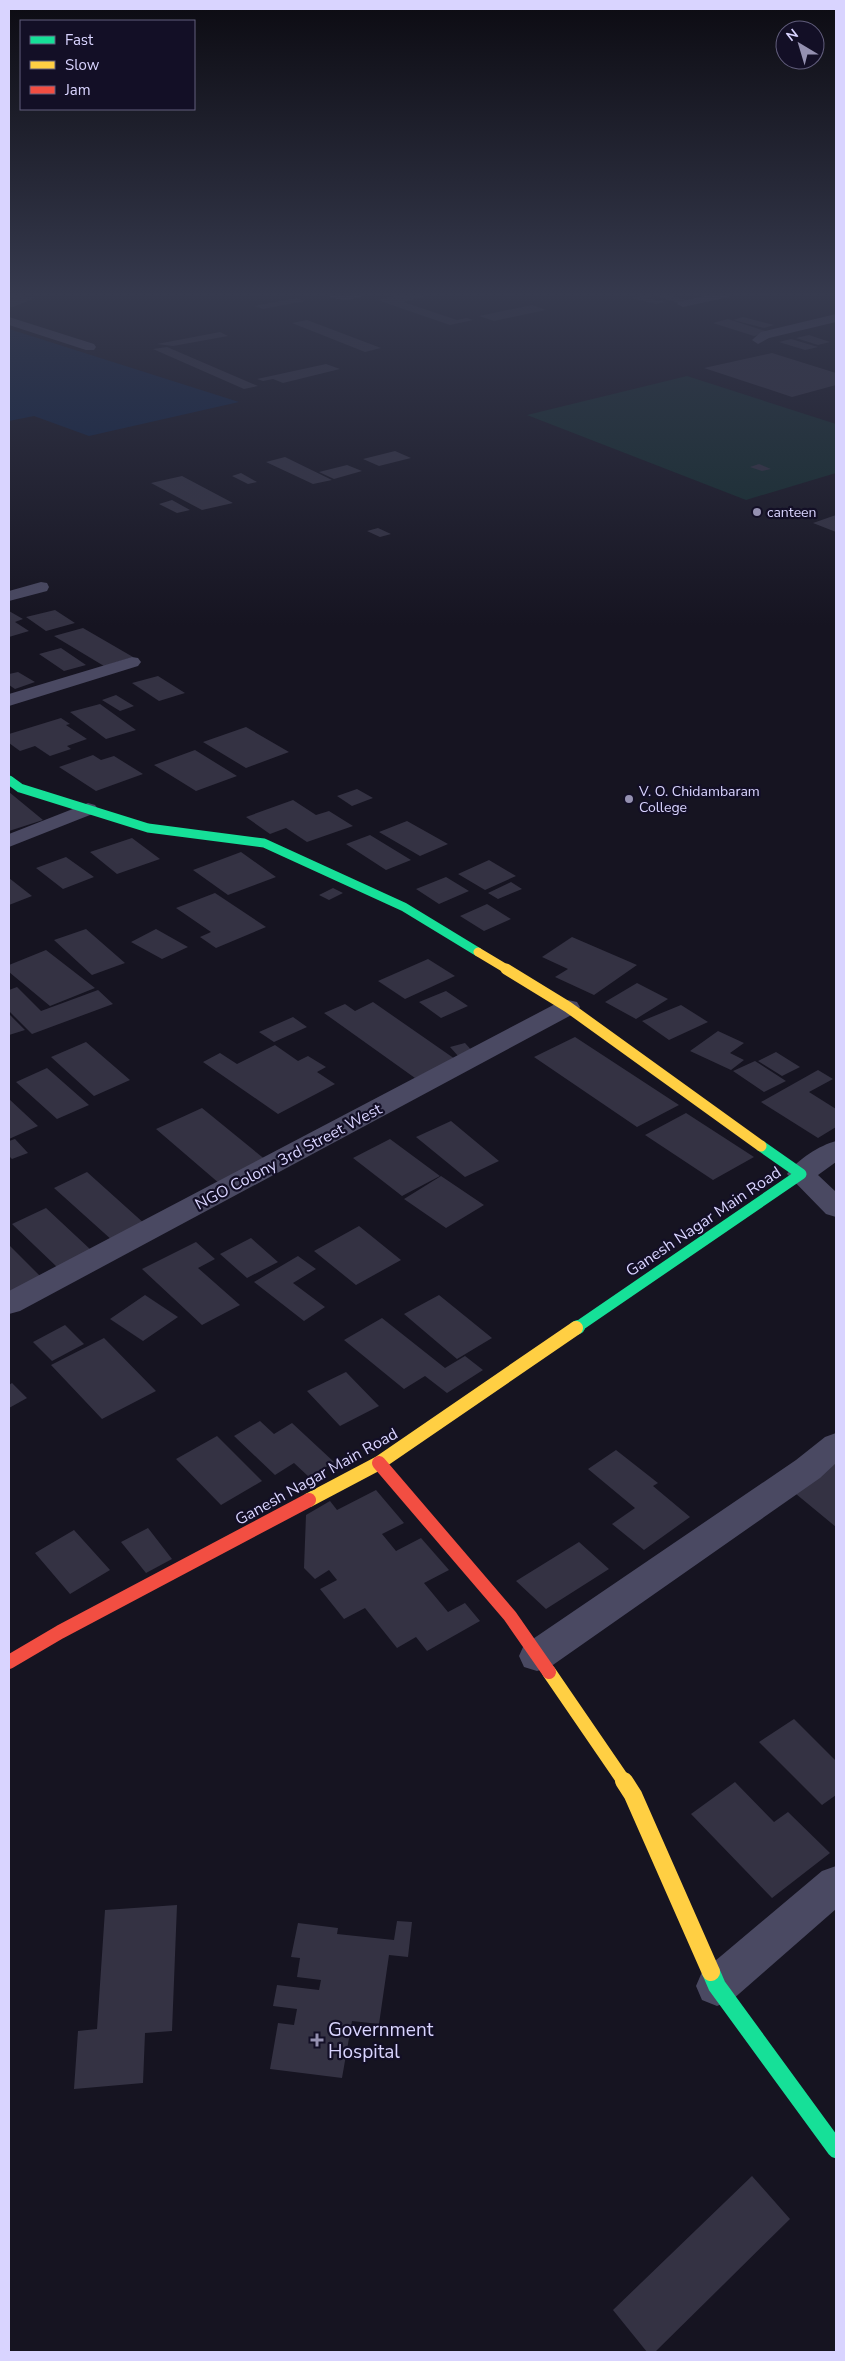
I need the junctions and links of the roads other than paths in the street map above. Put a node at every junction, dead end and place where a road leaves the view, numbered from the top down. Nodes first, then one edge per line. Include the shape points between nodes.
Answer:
1 (41, 587) dead end
2 (9, 596) edge
3 (132, 662) dead end
4 (9, 700) edge
5 (9, 780) edge
6 (88, 809) junction
7 (9, 841) edge
8 (568, 1008) junction
9 (836, 1149) edge
10 (801, 1174) junction
11 (836, 1208) edge
12 (9, 1304) edge
13 (836, 1445) edge
14 (379, 1463) junction
15 (537, 1656) junction
16 (9, 1662) edge
17 (836, 1884) edge
18 (717, 1986) junction
19 (836, 2148) edge

1 - 2 street
3 - 4 street
5 - 6 street, Ganesh Nagar Main Road via 20,788
6 - 7 street
6 - 8 street, Ganesh Nagar Main Road via 148,828 264,843 404,907
8 - 10 street, Ganesh Nagar Main Road
8 - 12 street, NGO Colony 3rd Street West
9 - 10 street
10 - 11 street
10 - 14 street, Ganesh Nagar Main Road
13 - 15 street via 808,1468
14 - 15 street via 510,1616
14 - 16 street, Ganesh Nagar Main Road
15 - 18 street via 634,1795
17 - 18 street
18 - 19 street

